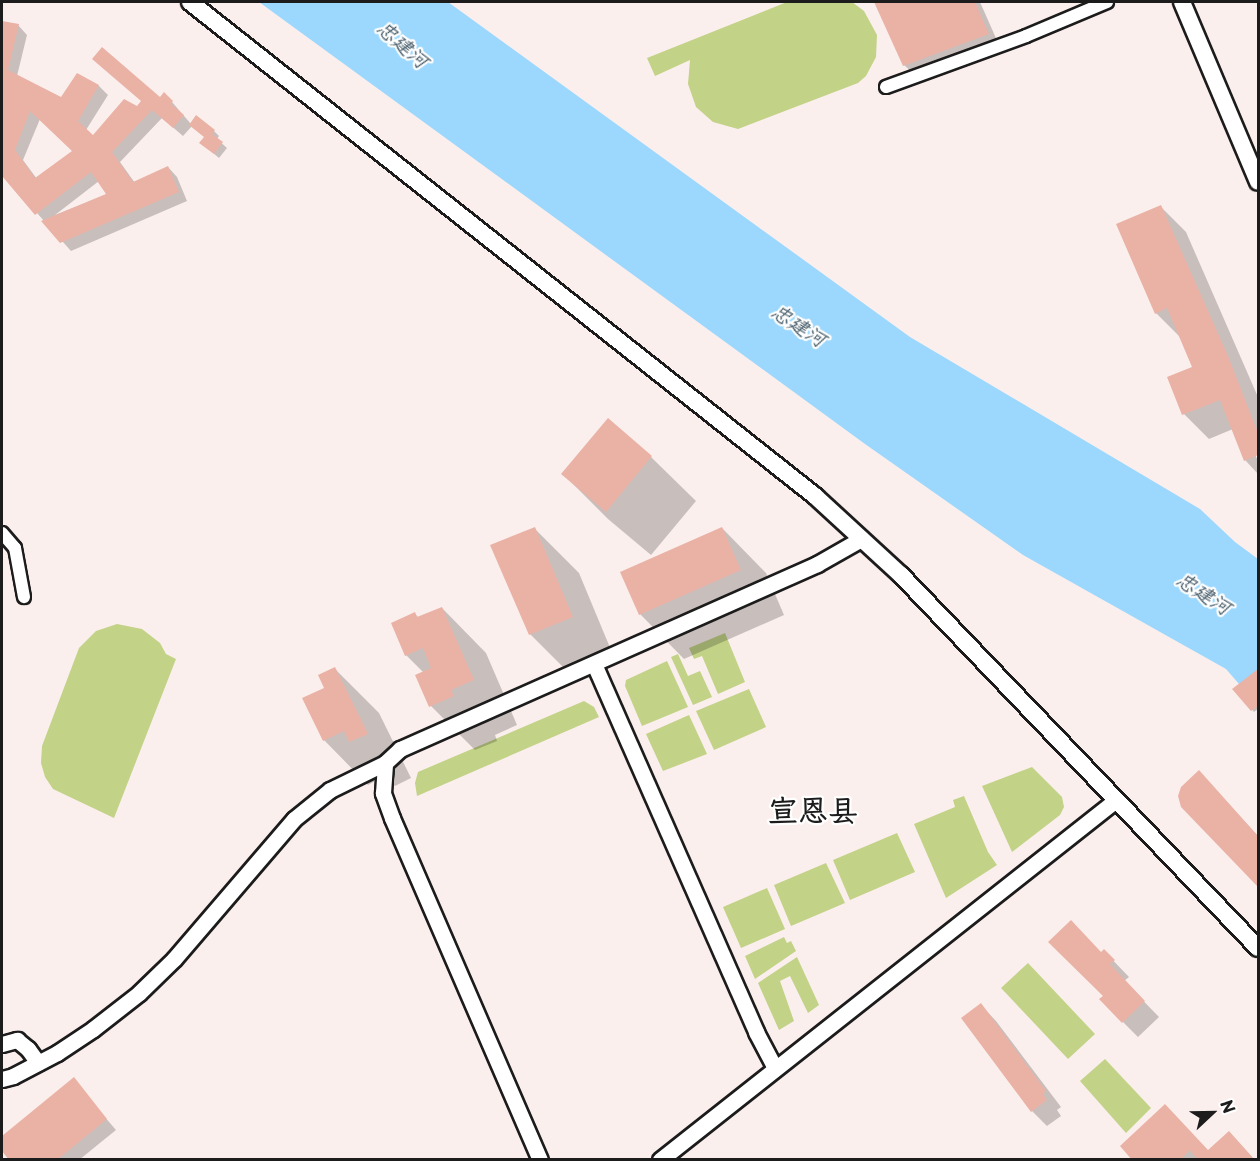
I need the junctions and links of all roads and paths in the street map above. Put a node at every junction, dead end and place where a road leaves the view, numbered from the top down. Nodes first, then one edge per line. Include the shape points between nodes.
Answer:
1 (190, 2) edge
2 (1107, 2) edge
3 (1182, 2) edge
4 (886, 87) dead end
5 (1258, 182) edge
6 (2, 533) edge
7 (861, 539) junction
8 (24, 597) dead end
9 (594, 664) junction
10 (385, 763) junction
11 (1116, 800) junction
12 (1258, 948) edge
13 (2, 1044) edge
14 (32, 1066) junction
15 (775, 1068) junction
16 (2, 1079) edge
17 (540, 1160) edge
18 (660, 1160) edge

1 - 7 main road via 815,496
2 - 4 street
3 - 5 main road
6 - 8 street via 15,548
7 - 9 street via 817,564
7 - 11 main road via 901,575
9 - 10 street via 400,748
9 - 15 street
10 - 14 street via 330,790 294,819 174,959 139,993 93,1029
10 - 17 street via 383,793 392,818
11 - 12 main road
11 - 15 street
13 - 14 street via 17,1040 28,1048
14 - 16 street
15 - 18 street

